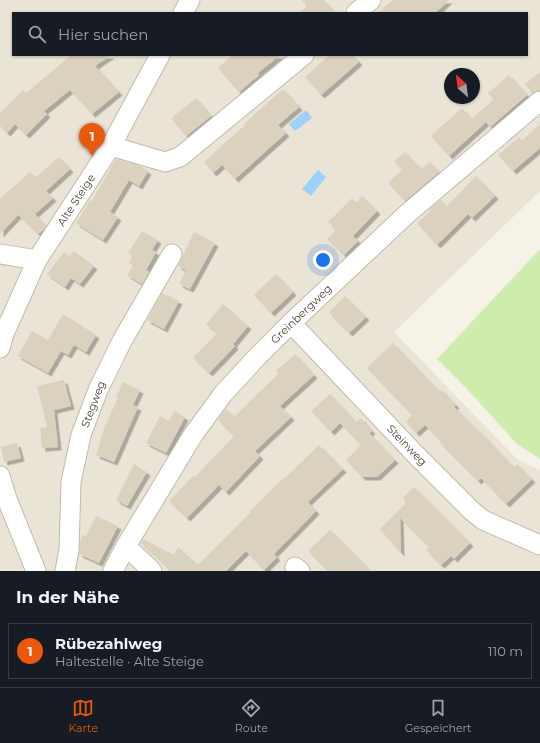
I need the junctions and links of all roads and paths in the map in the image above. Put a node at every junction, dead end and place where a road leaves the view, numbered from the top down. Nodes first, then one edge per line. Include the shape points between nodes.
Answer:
1 (190, 0) edge
2 (371, 0) edge
3 (184, 12) edge
4 (357, 12) edge
5 (159, 56) edge
6 (303, 56) edge
7 (540, 101) edge
8 (111, 146) junction
9 (0, 254) edge
10 (172, 254) dead end
11 (37, 260) junction
12 (291, 323) junction
13 (0, 348) edge
14 (0, 476) edge
15 (540, 545) edge
16 (126, 546) junction
17 (36, 571) edge
18 (65, 571) edge
19 (113, 571) edge
20 (152, 571) edge

1 - 3 street
2 - 4 street
5 - 8 street, Alte Steige
6 - 8 street via 180,157 165,162
7 - 12 street, Greinbergweg via 408,213
8 - 11 street, Alte Steige
9 - 11 street
10 - 18 street, Stegweg via 118,348 98,390 81,436 71,482 70,550
11 - 13 street, Alte Steige
12 - 15 street, Steinweg via 472,511 483,520
12 - 16 street, Greinbergweg via 223,394 193,435
14 - 17 street
16 - 19 street, Greinbergweg
16 - 20 street

